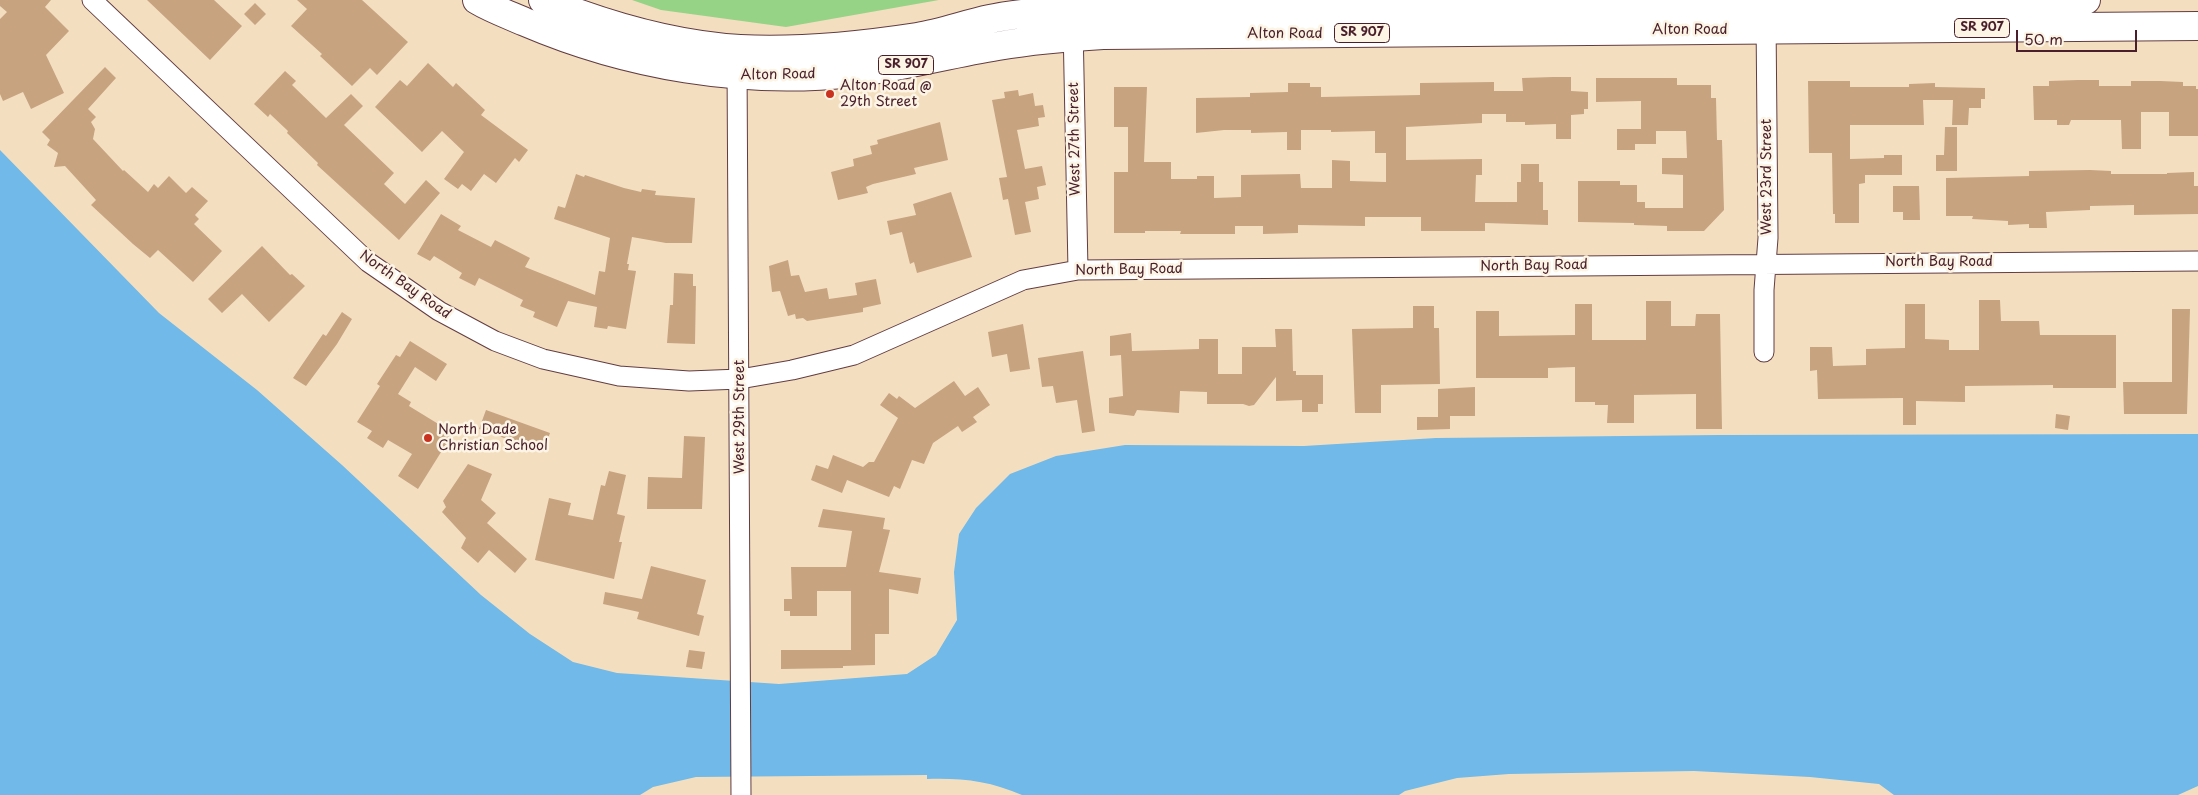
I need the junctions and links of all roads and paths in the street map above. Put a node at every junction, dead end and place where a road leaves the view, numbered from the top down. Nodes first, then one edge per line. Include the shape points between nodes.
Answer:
1 (92, 0) edge
2 (477, 0) edge
3 (543, 0) edge
4 (2086, 0) edge
5 (1766, 2) junction
6 (1072, 9) junction
7 (2198, 26) edge
8 (1766, 30) junction
9 (1073, 36) junction
10 (738, 48) junction
11 (736, 76) junction
12 (2198, 261) edge
13 (1766, 263) junction
14 (1078, 270) junction
15 (1764, 352) dead end
16 (740, 380) junction
17 (741, 790) edge

1 - 16 street, North Bay Road via 368,262 439,312 495,342 543,359 619,376 689,381
2 - 11 highway, Alton Road / SR 907 via 555,35 627,58
3 - 10 highway, Alton Road / SR 907 via 582,16 626,28
4 - 5 highway, Alton Road / SR 907
5 - 6 highway, Alton Road / SR 907
5 - 8 street, West 23rd Street
6 - 9 street, West 27th Street
6 - 10 highway, Alton Road / SR 907 via 991,19 920,37 850,46 785,50
7 - 8 highway, Alton Road / SR 907
8 - 9 highway, Alton Road / SR 907
8 - 13 street, West 23rd Street
9 - 11 highway, Alton Road / SR 907 via 997,46 926,62 852,73
9 - 14 street, West 27th Street
10 - 11 street, West 29th Street
11 - 16 street, West 29th Street
12 - 13 street, North Bay Road
13 - 14 street, North Bay Road
13 - 15 street, West 23rd Street
14 - 16 street, North Bay Road via 1023,280 854,355
16 - 17 street, West 29th Street

